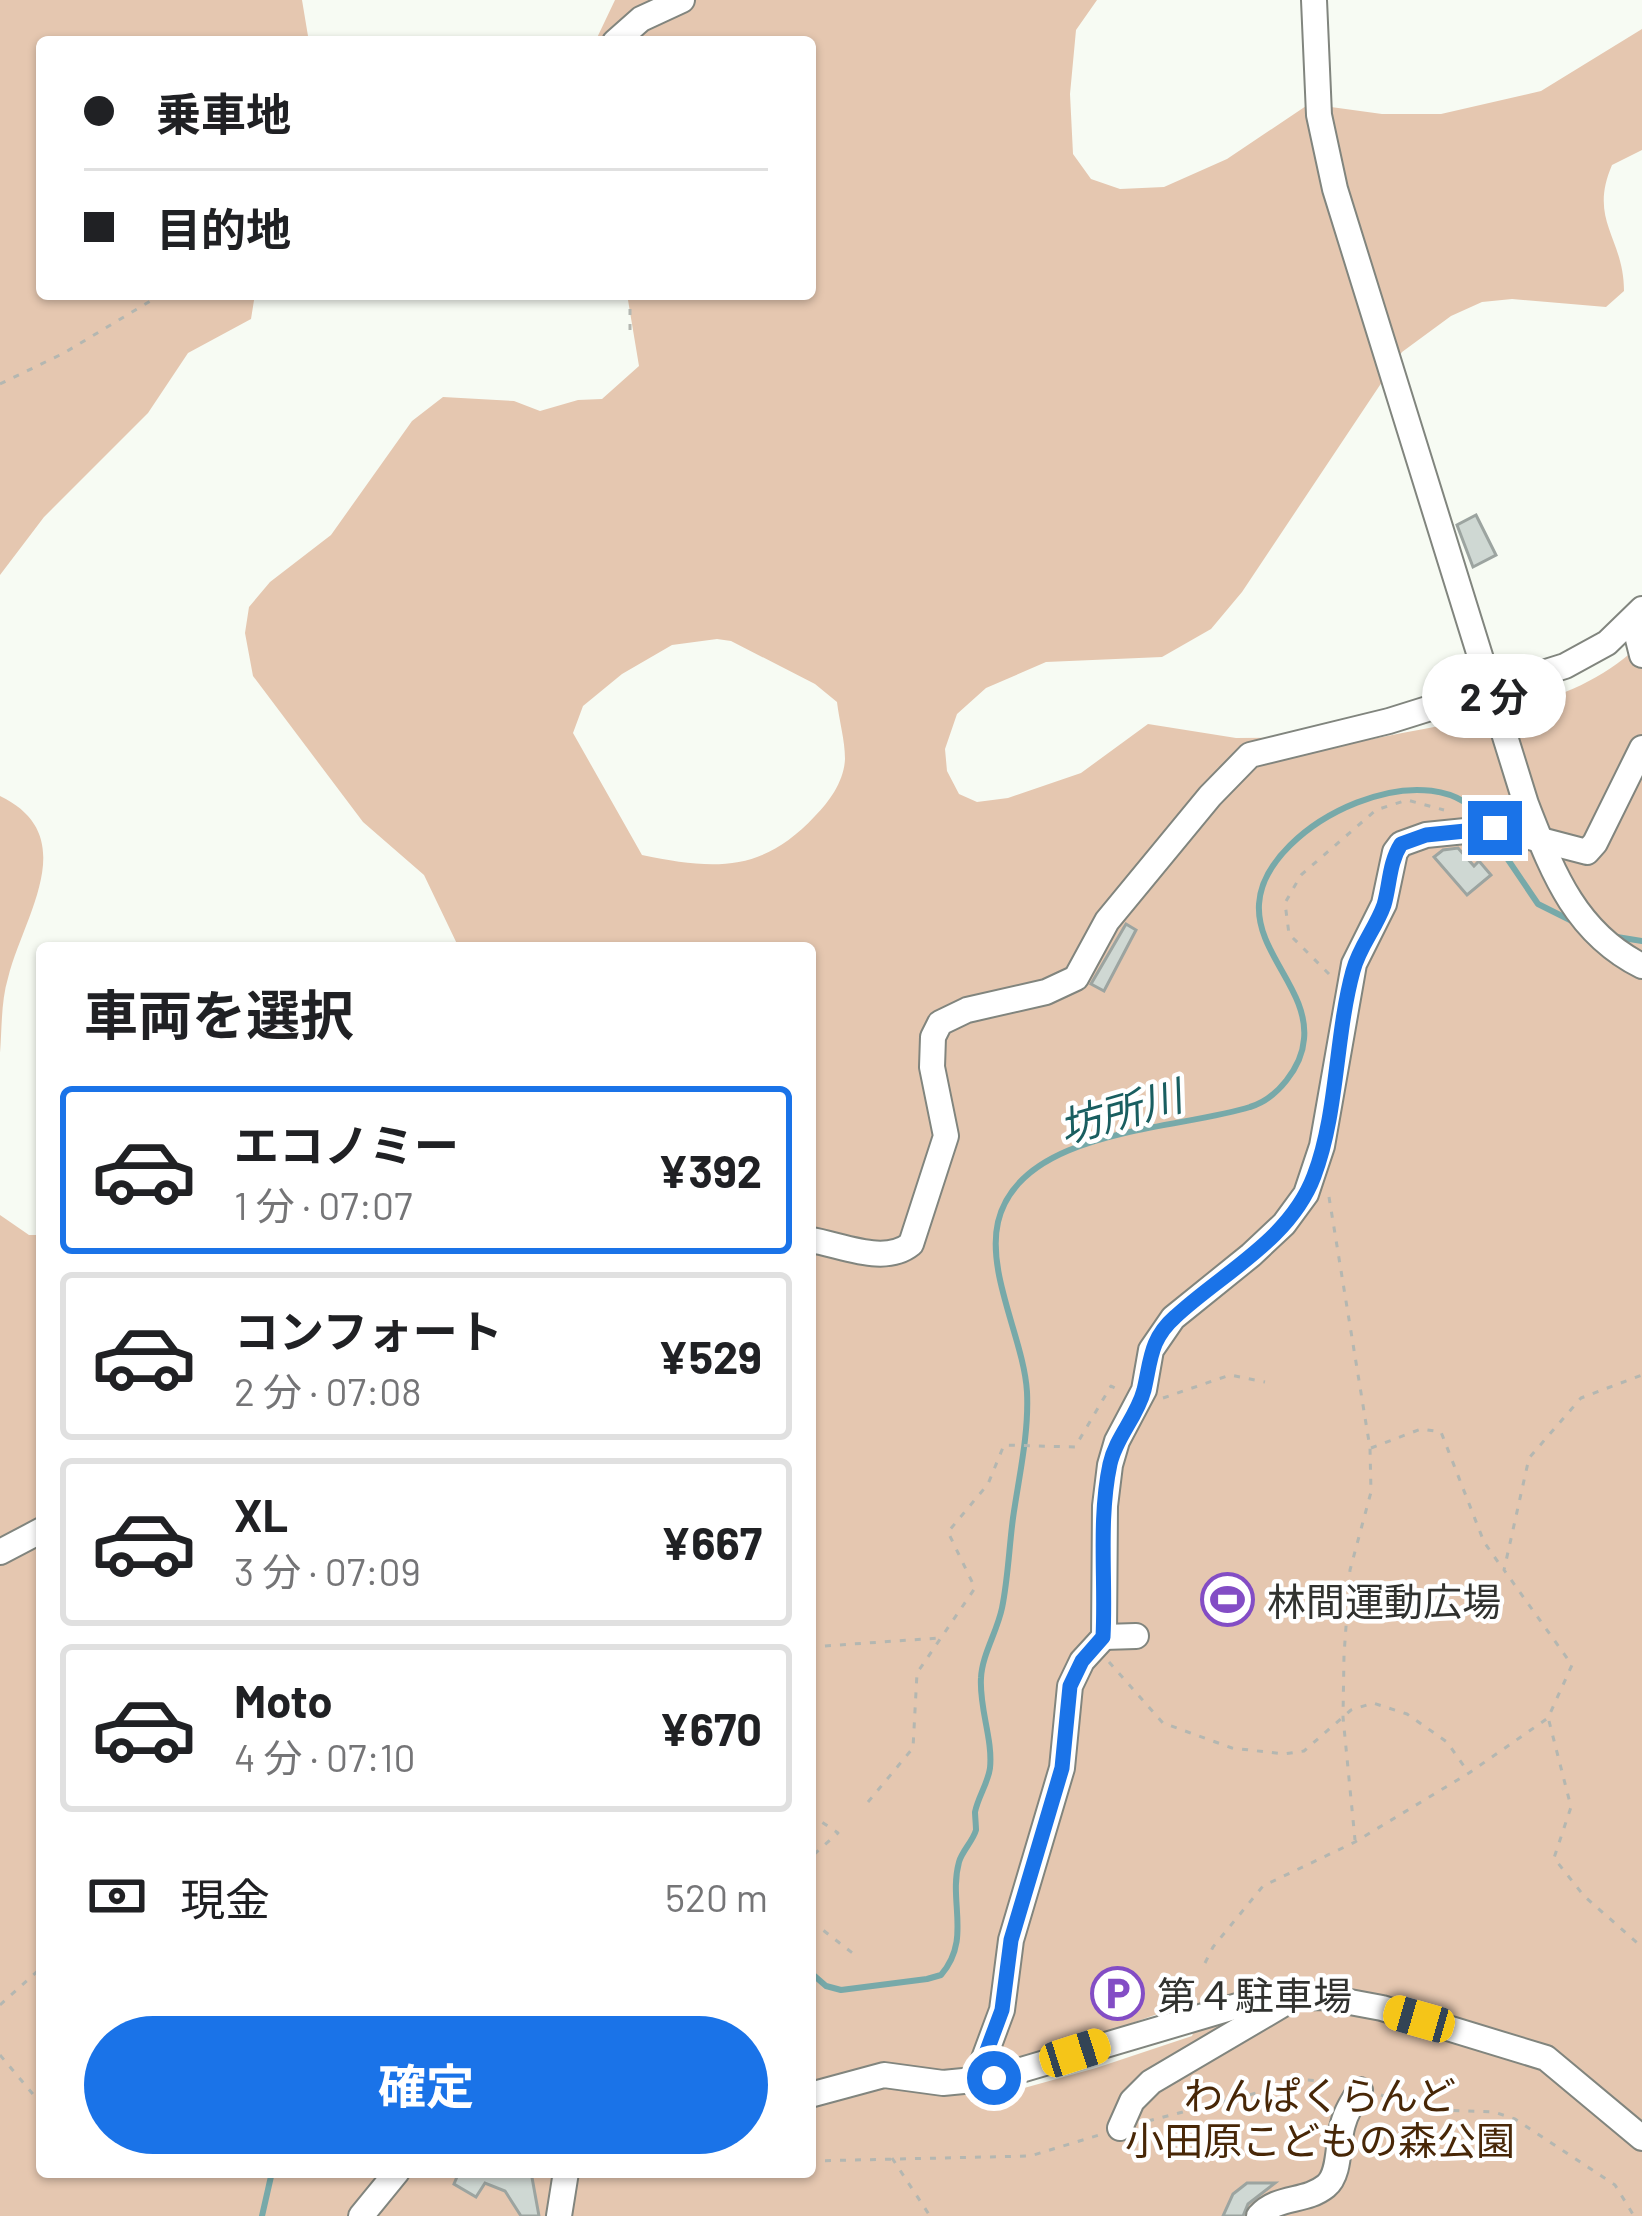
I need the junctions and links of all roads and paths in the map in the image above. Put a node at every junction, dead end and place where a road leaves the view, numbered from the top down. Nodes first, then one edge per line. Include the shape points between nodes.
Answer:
1 (682, 0) edge
2 (1314, 0) edge
3 (622, 36) edge
4 (152, 300) edge
5 (630, 300) edge
6 (630, 335) dead end
7 (0, 384) edge
8 (1637, 614) edge
9 (1642, 656) edge
10 (1491, 691) junction
11 (1642, 748) edge
12 (1479, 830) junction
13 (1540, 841) junction
14 (1642, 966) edge
15 (1348, 991) junction
16 (1328, 1191) dead end
17 (816, 1241) edge
18 (1642, 1375) edge
19 (1265, 1382) dead end
20 (1140, 1401) junction
21 (1370, 1448) junction
22 (36, 1533) edge
23 (0, 1552) edge
24 (1504, 1570) junction
25 (1136, 1636) dead end
26 (941, 1638) junction
27 (1099, 1642) junction
28 (816, 1647) edge
29 (1343, 1717) junction
30 (1548, 1718) junction
31 (1469, 1773) junction
32 (868, 1802) dead end
33 (816, 1818) edge
34 (1355, 1842) junction
35 (816, 1853) edge
36 (816, 1926) edge
37 (1642, 1947) edge
38 (855, 1955) dead end
39 (1205, 1963) dead end
40 (36, 1972) edge
41 (1294, 1998) junction
42 (0, 2005) edge
43 (0, 2055) edge
44 (976, 2080) junction
45 (1360, 2090) junction
46 (816, 2093) edge
47 (36, 2098) edge
48 (1120, 2128) junction
49 (1642, 2138) edge
50 (891, 2157) junction
51 (816, 2161) edge
52 (392, 2178) edge
53 (565, 2178) edge
54 (361, 2216) edge
55 (559, 2216) edge
56 (930, 2216) edge
57 (1258, 2216) edge
58 (1634, 2216) edge

1 - 3 street
2 - 10 street via 1319,115 1335,189
4 - 7 path
5 - 6 path
8 - 9 street
8 - 10 street via 1565,666
10 - 13 street
10 - 17 street via 1250,755 1107,921 1076,979 940,1023 932,1066 946,1136 911,1244 872,1252
11 - 13 street via 1586,852
12 - 13 street
12 - 15 street via 1401,844
12 - 15 path via 1407,800 1376,810 1301,875 1285,903 1289,934
13 - 14 street via 1565,897 1593,933
15 - 20 street via 1306,1194 1251,1256 1156,1337
16 - 21 path
18 - 24 path via 1581,1398 1529,1458
19 - 20 path via 1230,1375
20 - 26 path via 1111,1386 1075,1447 1004,1444 988,1484 948,1532 975,1588
20 - 27 street via 1110,1465
21 - 24 path via 1420,1429 1441,1432 1484,1542
21 - 29 path via 1371,1492 1350,1570
22 - 23 street
24 - 30 path via 1572,1665
25 - 27 street
26 - 28 path
26 - 32 path via 916,1673 913,1748
27 - 29 path via 1163,1724 1232,1748 1304,1751
27 - 44 street via 1070,1686 1062,1768 1011,1940 1002,2010
29 - 31 path via 1373,1703 1407,1714 1448,1742
29 - 34 path
30 - 31 path
30 - 37 path via 1571,1807 1554,1858
31 - 34 path
33 - 35 path via 838,1833
34 - 39 path via 1263,1886
36 - 38 path
40 - 42 path
41 - 44 street via 1261,1999
41 - 48 street via 1151,2082
41 - 49 street via 1382,2008 1546,2058
43 - 47 path
44 - 46 street via 884,2075
45 - 48 path via 1307,2080
45 - 57 street via 1344,2117 1334,2177
45 - 58 path via 1417,2109 1514,2119 1615,2185
48 - 50 path via 1030,2156
50 - 51 path
50 - 56 path
52 - 54 street
53 - 55 street

